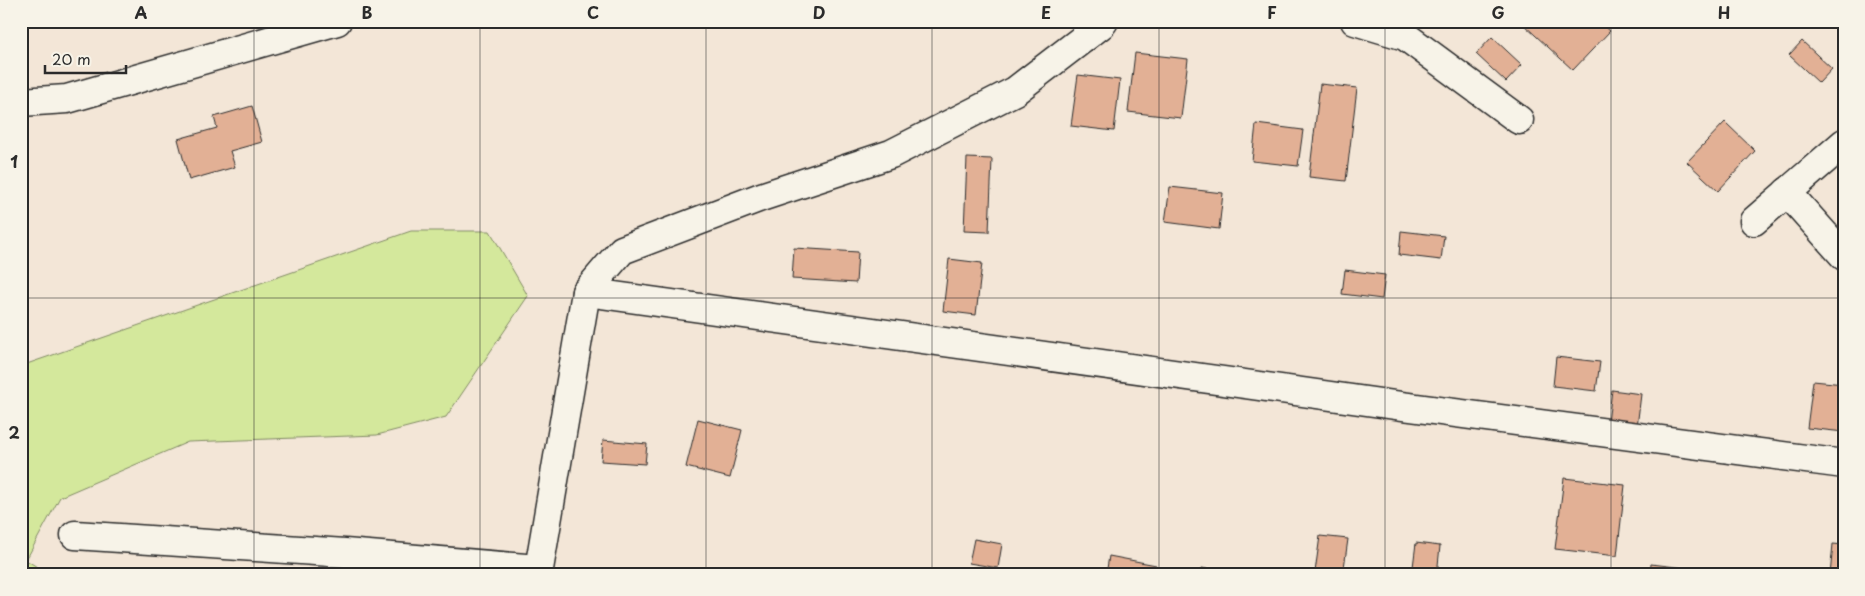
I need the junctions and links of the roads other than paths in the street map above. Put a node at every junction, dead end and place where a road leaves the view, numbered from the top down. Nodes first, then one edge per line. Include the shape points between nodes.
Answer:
1 (337, 21) edge
2 (1104, 21) edge
3 (1355, 21) edge
4 (1414, 28) edge
5 (21, 102) edge
6 (1519, 120) dead end
7 (1844, 143) edge
8 (1787, 192) junction
9 (1754, 221) dead end
10 (1844, 256) edge
11 (586, 292) junction
12 (1844, 464) edge
13 (75, 535) dead end
14 (538, 572) edge

1 - 5 street via 67,99
2 - 11 street via 1015,91 891,154 761,197 622,250
3 - 4 street
4 - 6 street
7 - 8 street
8 - 9 street
8 - 10 street
11 - 12 street
11 - 14 street
13 - 14 street via 345,553

